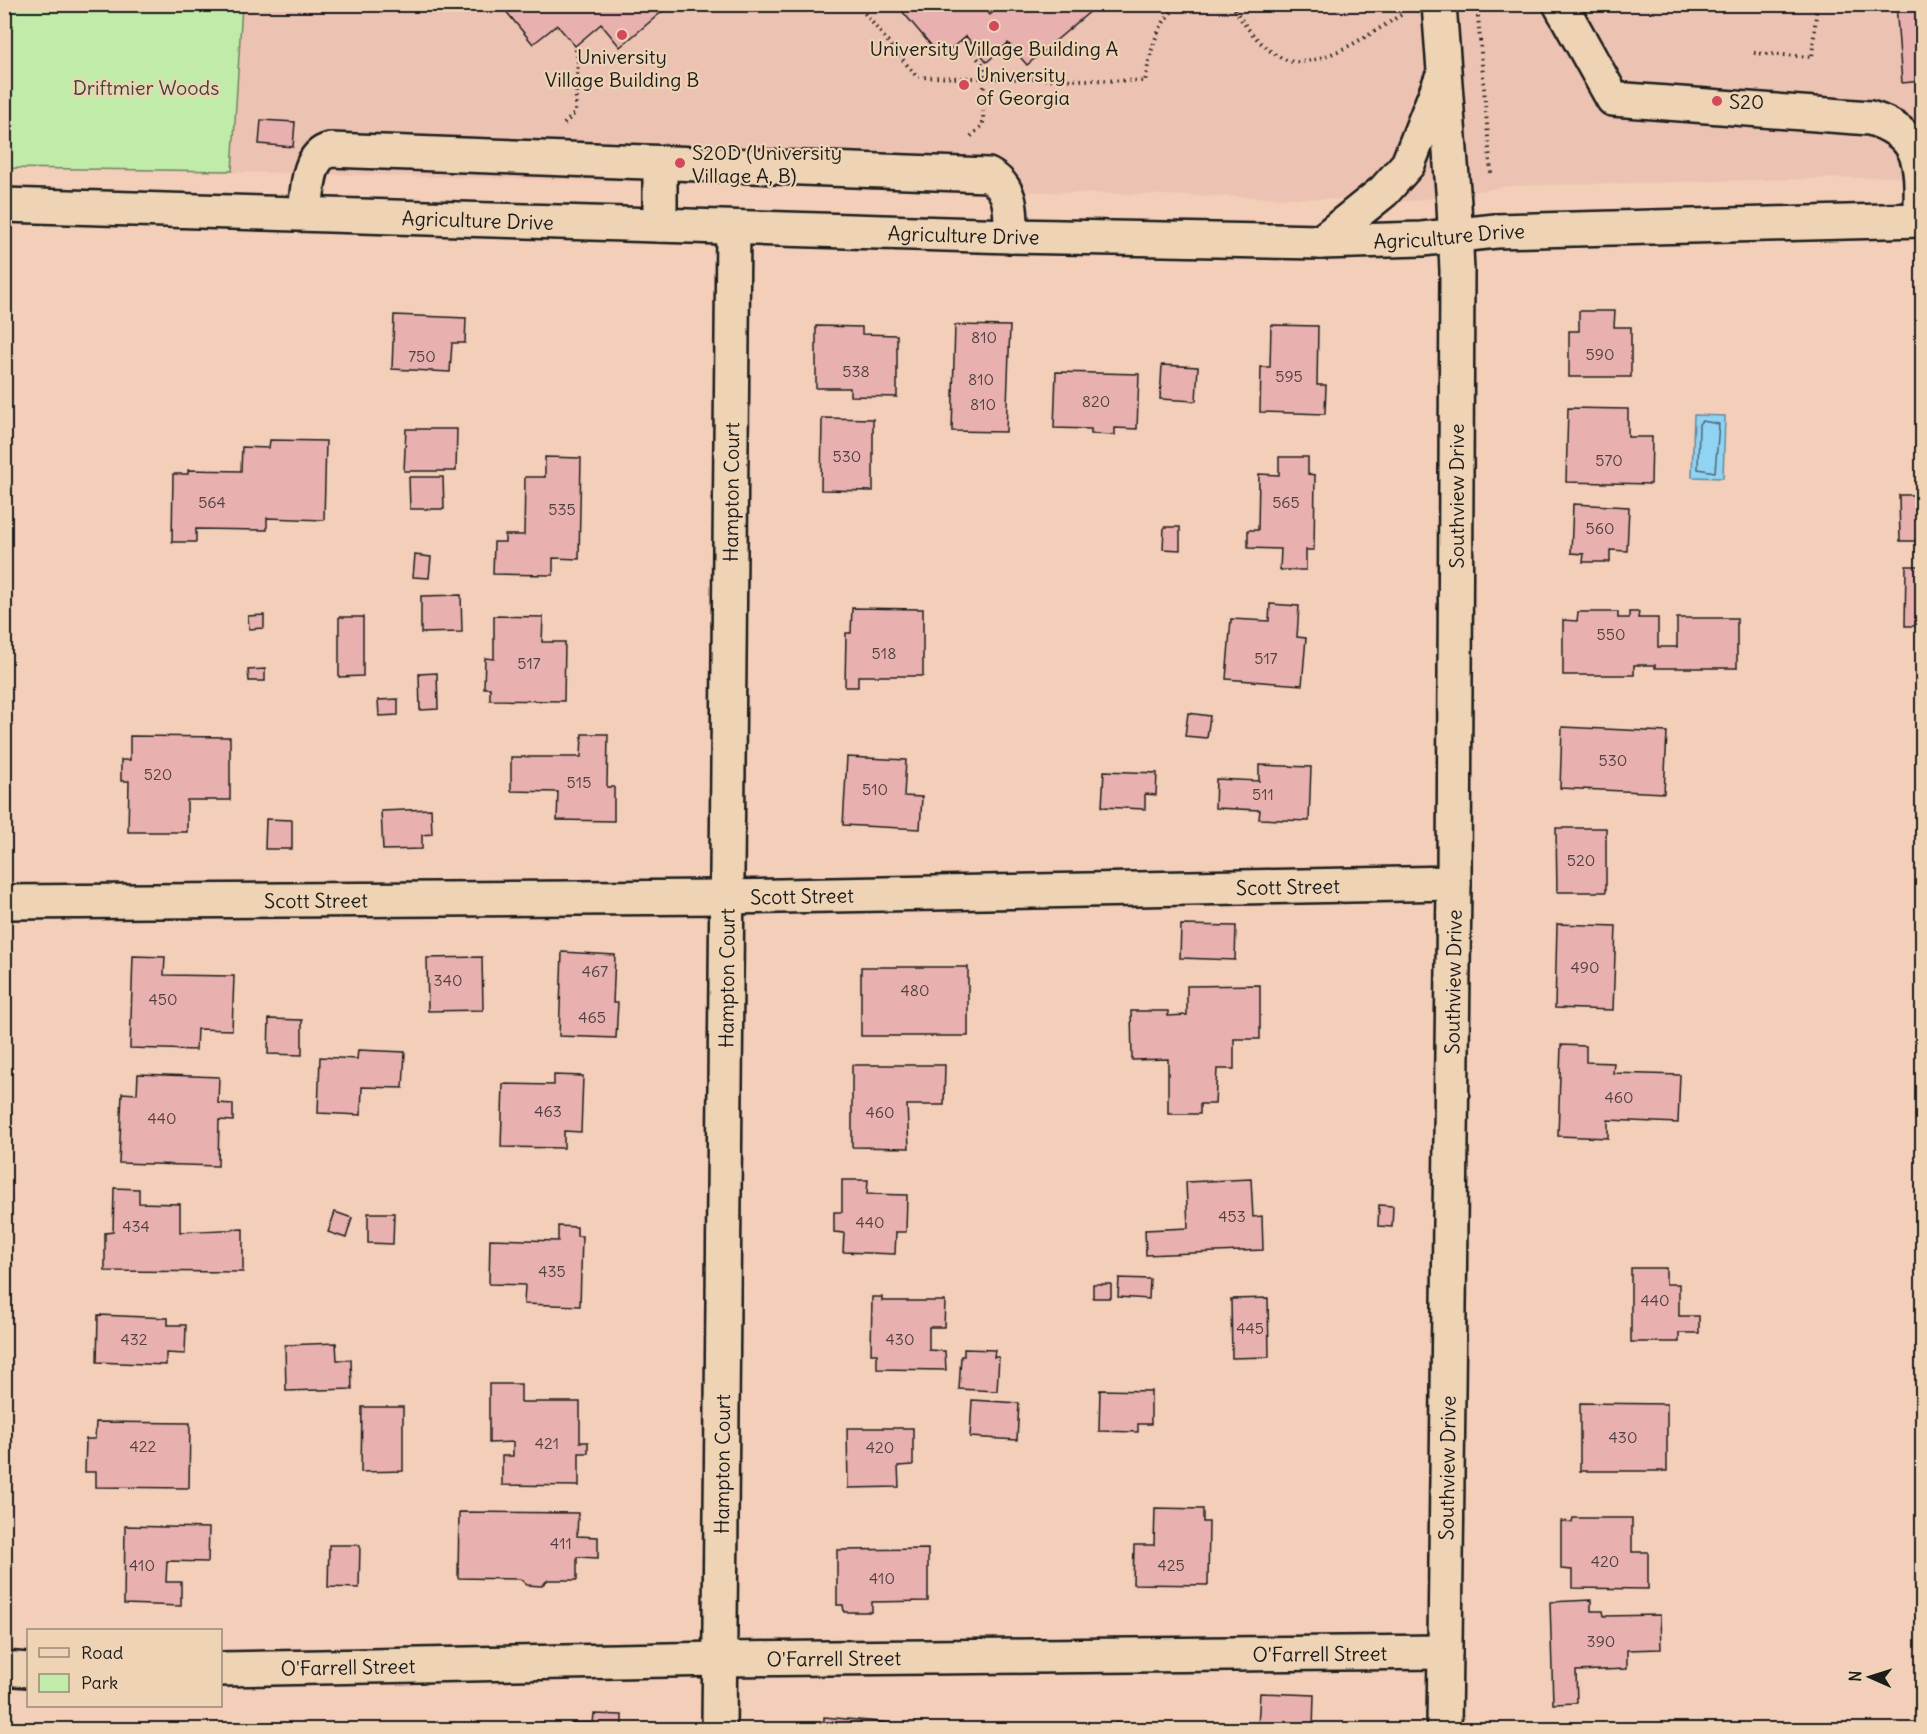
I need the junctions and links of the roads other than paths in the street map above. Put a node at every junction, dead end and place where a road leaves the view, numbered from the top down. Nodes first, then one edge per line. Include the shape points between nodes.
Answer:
1 (1560, 4) edge
2 (1424, 7) edge
3 (1444, 72) junction
4 (660, 162) junction
5 (4, 204) edge
6 (305, 213) junction
7 (1922, 220) edge
8 (660, 225) junction
9 (733, 228) junction
10 (1456, 235) junction
11 (1011, 236) junction
12 (1322, 242) junction
13 (1454, 882) junction
14 (726, 897) junction
15 (4, 902) edge
16 (1445, 1652) junction
17 (719, 1659) junction
18 (4, 1668) edge
19 (222, 1669) edge
20 (27, 1670) edge
21 (719, 1730) edge
22 (1444, 1730) edge

1 - 7 street via 1613,99 1870,118 1895,128 1910,141 1920,161
2 - 3 street, Southview Drive
3 - 10 street, Southview Drive
3 - 12 street via 1408,164 1384,191
4 - 6 street via 330,150 319,155 312,168
4 - 8 street
4 - 11 street via 988,175 1004,188 1010,201
5 - 6 street, Agriculture Drive
6 - 8 street, Agriculture Drive
7 - 10 street, Agriculture Drive
8 - 9 street, Agriculture Drive
9 - 11 street, Agriculture Drive
9 - 14 street, Hampton Court
10 - 12 street, Agriculture Drive
10 - 13 street, Southview Drive
11 - 12 street, Agriculture Drive
13 - 14 street, Scott Street
13 - 16 street, Southview Drive
14 - 15 street, Scott Street
14 - 17 street, Hampton Court
16 - 17 street, O'Farrell Street
16 - 22 street, Southview Drive
17 - 19 street, O'Farrell Street
17 - 21 street, Hampton Court
18 - 20 street

